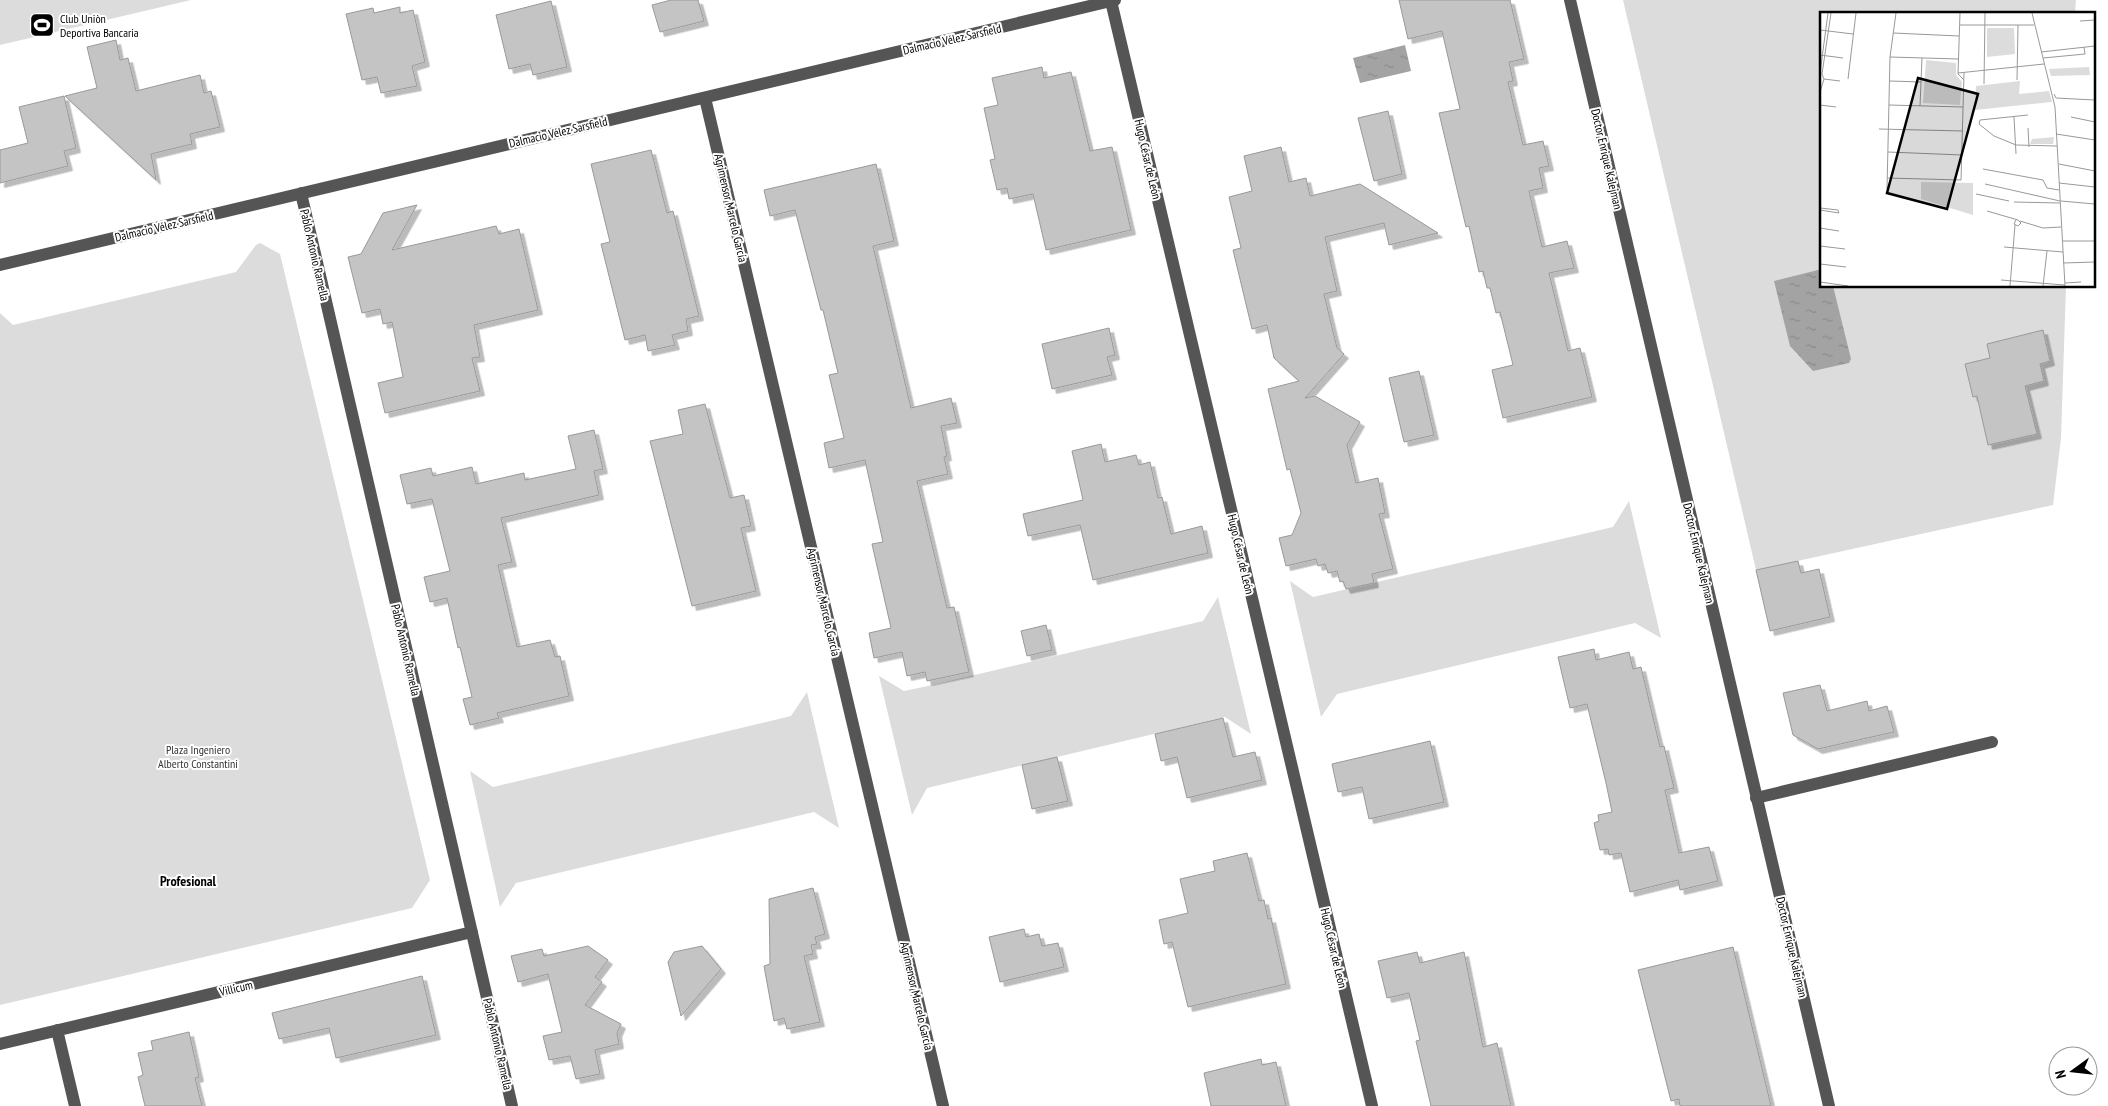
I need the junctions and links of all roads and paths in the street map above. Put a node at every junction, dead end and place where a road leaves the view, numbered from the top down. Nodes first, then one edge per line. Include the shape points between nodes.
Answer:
1 (1570, 0) edge
2 (1113, 1) edge
3 (704, 98) junction
4 (301, 193) junction
5 (0, 265) edge
6 (1992, 742) dead end
7 (1756, 798) junction
8 (472, 932) junction
9 (57, 1030) junction
10 (0, 1044) edge
11 (75, 1106) edge
12 (512, 1106) edge
13 (943, 1106) edge
14 (1372, 1106) edge
15 (1829, 1106) edge

1 - 7 street, Doctor Enrique Kalejman
2 - 3 street, Dalmacio Vélez Sarsfield
2 - 14 street, Hugo César de León
3 - 4 street, Dalmacio Vélez Sarsfield
3 - 13 street, Agrimensor Marcelo García
4 - 5 street, Dalmacio Vélez Sarsfield
4 - 8 street, Pablo Antonio Ramella
6 - 7 street
7 - 15 street, Doctor Enrique Kalejman
8 - 9 street, Villicum
8 - 12 street, Pablo Antonio Ramella
9 - 10 street, Villicum
9 - 11 street

